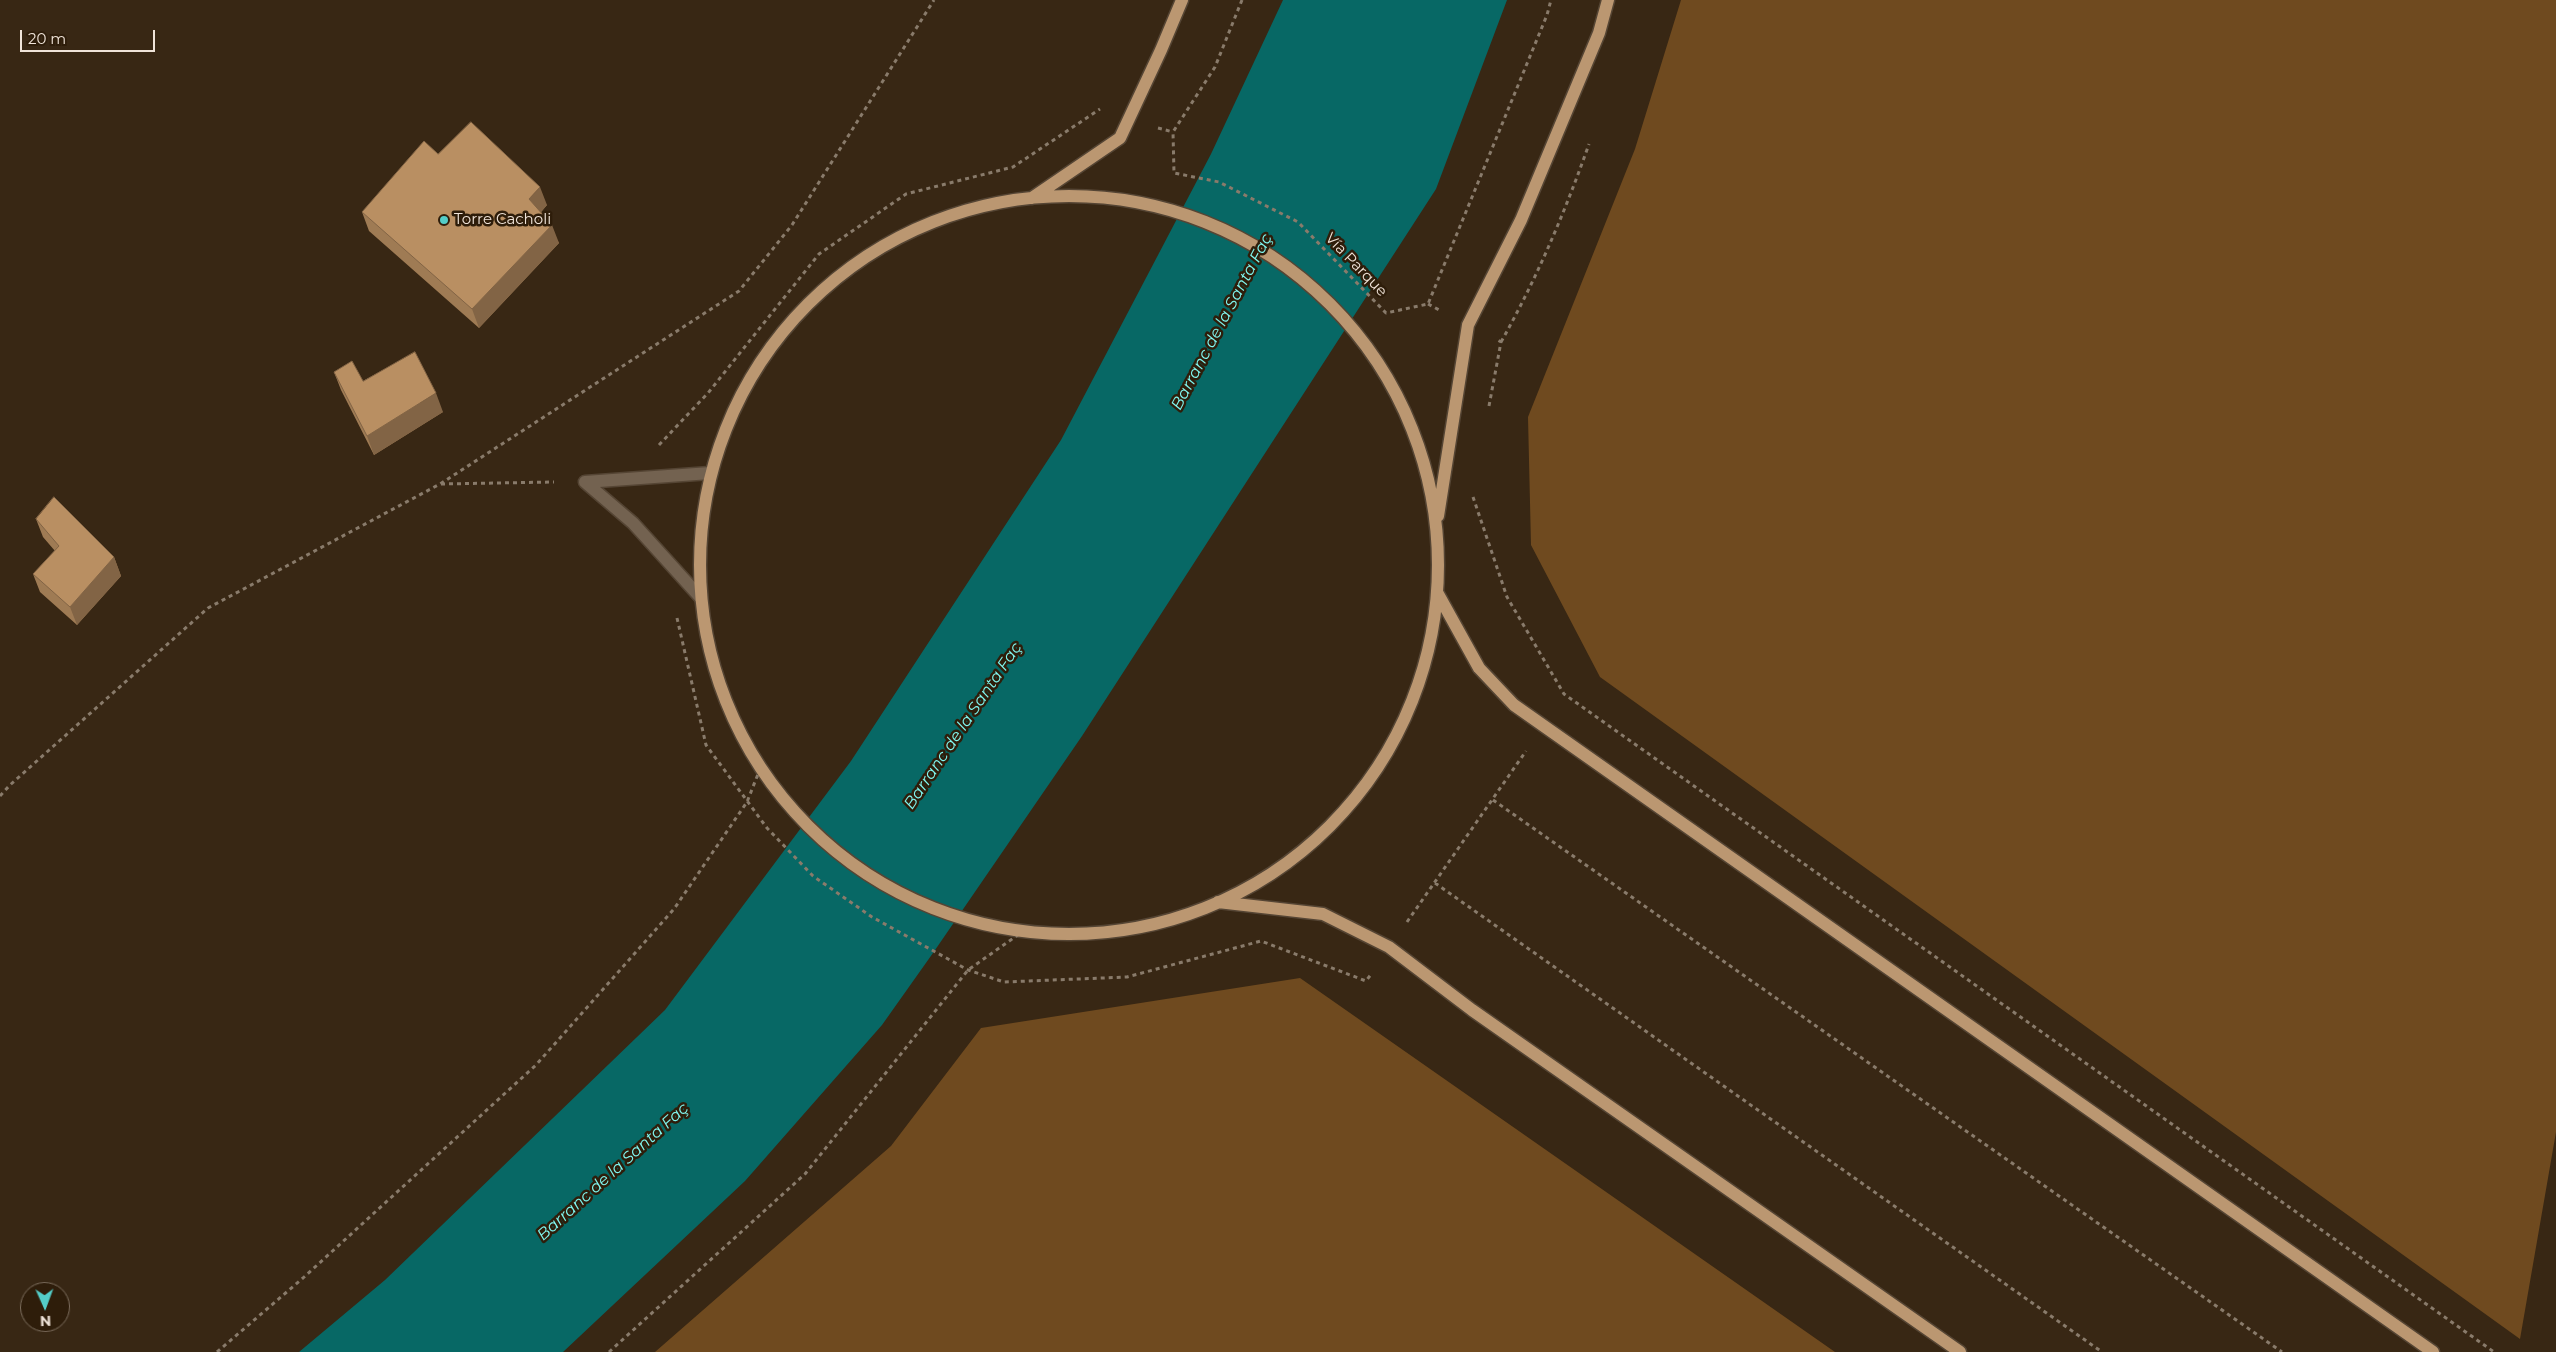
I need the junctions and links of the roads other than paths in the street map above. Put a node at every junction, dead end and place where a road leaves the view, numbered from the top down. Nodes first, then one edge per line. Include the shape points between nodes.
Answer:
1 (1182, 0) edge
2 (1608, 0) edge
3 (1031, 198) junction
4 (710, 473) junction
5 (1437, 521) junction
6 (1438, 594) junction
7 (700, 597) junction
8 (1218, 902) junction
9 (1960, 1352) edge
10 (2432, 1352) edge

1 - 3 main road via 1120,138
2 - 5 main road via 1599,33 1521,220 1468,325
3 - 4 main road via 970,209 905,234 844,272 802,310 761,359 733,409
3 - 5 main road via 1092,197 1160,207 1217,227 1272,257 1323,297 1372,354 1410,421
4 - 7 main road via 700,538
4 - 7 lane via 585,482 633,523
5 - 6 main road
6 - 8 main road via 1423,672 1404,721 1368,784 1299,854
6 - 10 main road via 1479,668 1514,705
7 - 8 main road via 712,662 738,732 760,769 812,831 867,874 926,906 976,924 1022,932 1068,934 1126,930 1175,919
8 - 9 main road via 1323,914 1389,947 1472,1010

